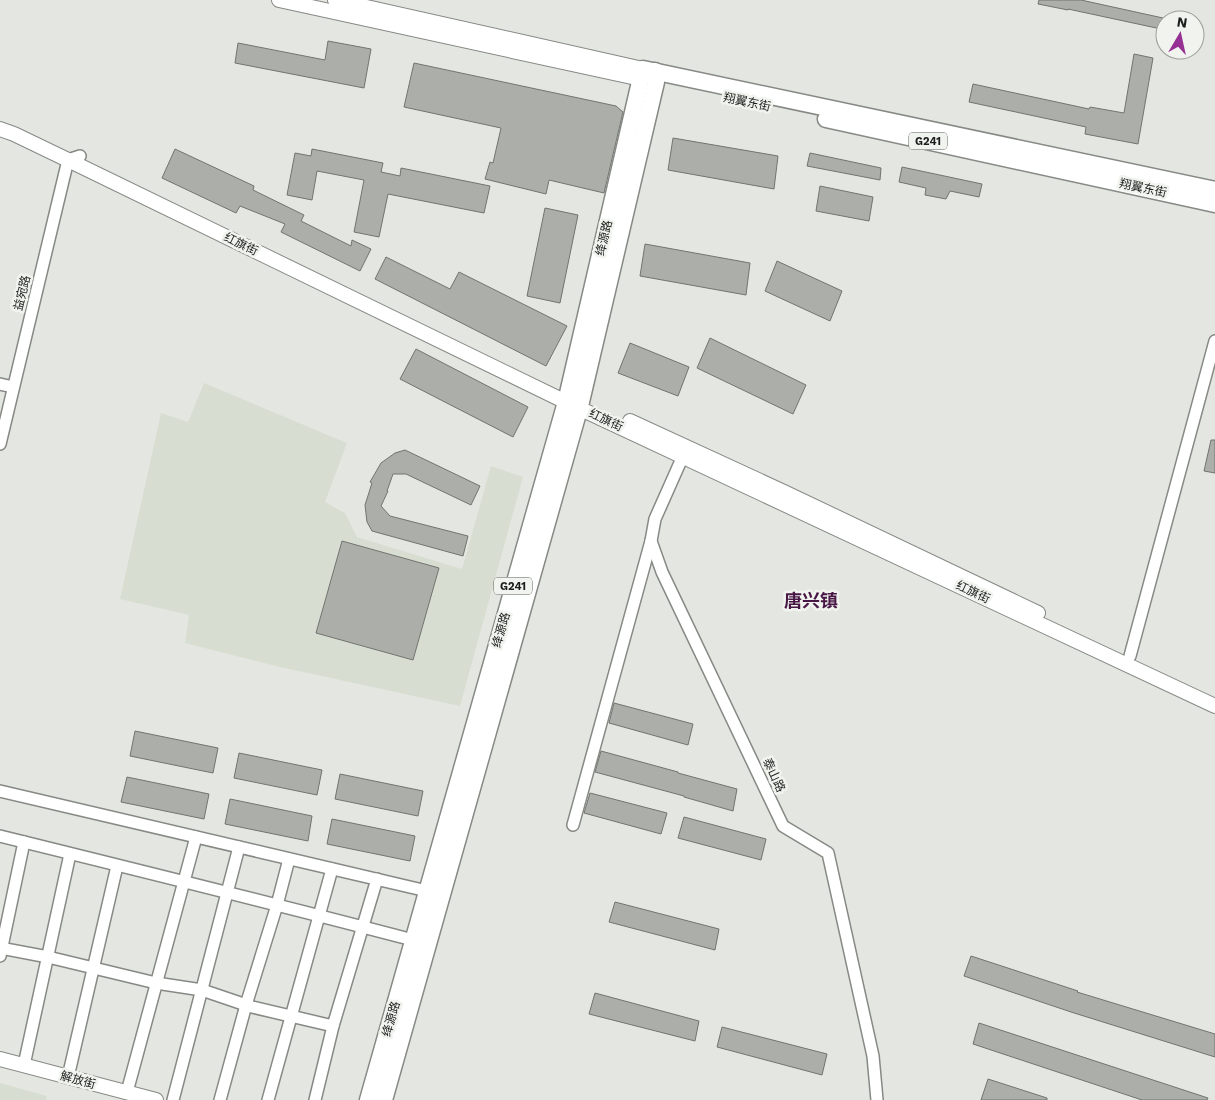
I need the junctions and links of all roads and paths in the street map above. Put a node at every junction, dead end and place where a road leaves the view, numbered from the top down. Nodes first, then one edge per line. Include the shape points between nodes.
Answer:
1 (279, 0) edge
2 (335, 0) edge
3 (649, 75) junction
4 (0, 119) edge
5 (0, 129) edge
6 (74, 158) junction
7 (1215, 190) edge
8 (1215, 204) edge
9 (1215, 341) edge
10 (0, 384) edge
11 (13, 387) junction
12 (574, 400) junction
13 (0, 444) edge
14 (683, 456) junction
15 (651, 541) junction
16 (1130, 656) junction
17 (1215, 696) edge
18 (1215, 706) edge
19 (0, 791) edge
20 (573, 825) dead end
21 (0, 836) edge
22 (196, 836) junction
23 (24, 842) junction
24 (239, 847) junction
25 (70, 854) junction
26 (289, 859) junction
27 (116, 866) junction
28 (332, 869) junction
29 (377, 879) junction
30 (183, 882) junction
31 (427, 891) junction
32 (227, 892) junction
33 (277, 905) junction
34 (318, 915) junction
35 (362, 927) junction
36 (413, 940) junction
37 (1, 951) edge
38 (48, 957) junction
39 (93, 968) junction
40 (156, 983) junction
41 (202, 990) junction
42 (246, 1005) junction
43 (291, 1016) junction
44 (333, 1026) junction
45 (0, 1059) edge
46 (24, 1065) junction
47 (0, 1066) edge
48 (68, 1077) junction
49 (126, 1096) edge
50 (154, 1100) edge
51 (173, 1100) edge
52 (220, 1100) edge
53 (268, 1100) edge
54 (315, 1100) edge
55 (368, 1100) edge
56 (384, 1100) edge
57 (877, 1100) edge

1 - 3 main road, 翔翼东街
2 - 3 main road, 翔翼东街
3 - 7 highway, 翔翼东街 / G241
3 - 8 highway, 翔翼东街 / G241
3 - 12 highway, 绛源路 / G241
4 - 6 main road, 红旗街
5 - 6 main road, 红旗街
6 - 11 street, 益宛路
6 - 12 main road, 红旗街
9 - 16 street
10 - 11 street
11 - 13 street, 益宛路
12 - 14 main road, 红旗街
12 - 16 main road, 红旗街 via 784,492
12 - 31 highway, 绛源路 / G241
12 - 56 highway, 绛源路 / G241
14 - 15 street via 655,519
14 - 18 main road, 红旗街
15 - 20 street
15 - 57 street, 泰山路 via 662,572 783,826 828,853 873,1056
16 - 17 main road, 红旗街
19 - 22 street
21 - 23 street
22 - 24 street
22 - 30 street
23 - 25 street
23 - 37 street
24 - 26 street
24 - 32 street
25 - 27 street
25 - 38 street
26 - 28 street
26 - 33 street
27 - 30 street
27 - 39 street
28 - 29 street
28 - 34 street
29 - 31 street
29 - 35 street
30 - 32 street
30 - 40 street
31 - 36 highway, 绛源路 / G241
32 - 33 street
32 - 41 street
33 - 34 street
33 - 42 street
34 - 35 street
34 - 43 street
35 - 36 street
35 - 44 street
36 - 55 highway, 绛源路 / G241
37 - 38 street
38 - 39 street
38 - 46 street
39 - 40 street
39 - 48 street
40 - 41 street
40 - 49 street
41 - 42 street
41 - 51 street
42 - 43 street
42 - 52 street
43 - 44 street
43 - 53 street
44 - 54 street
45 - 46 main road, 解放街
46 - 48 main road, 解放街
47 - 49 main road
48 - 49 main road, 解放街
49 - 50 main road, 解放街

